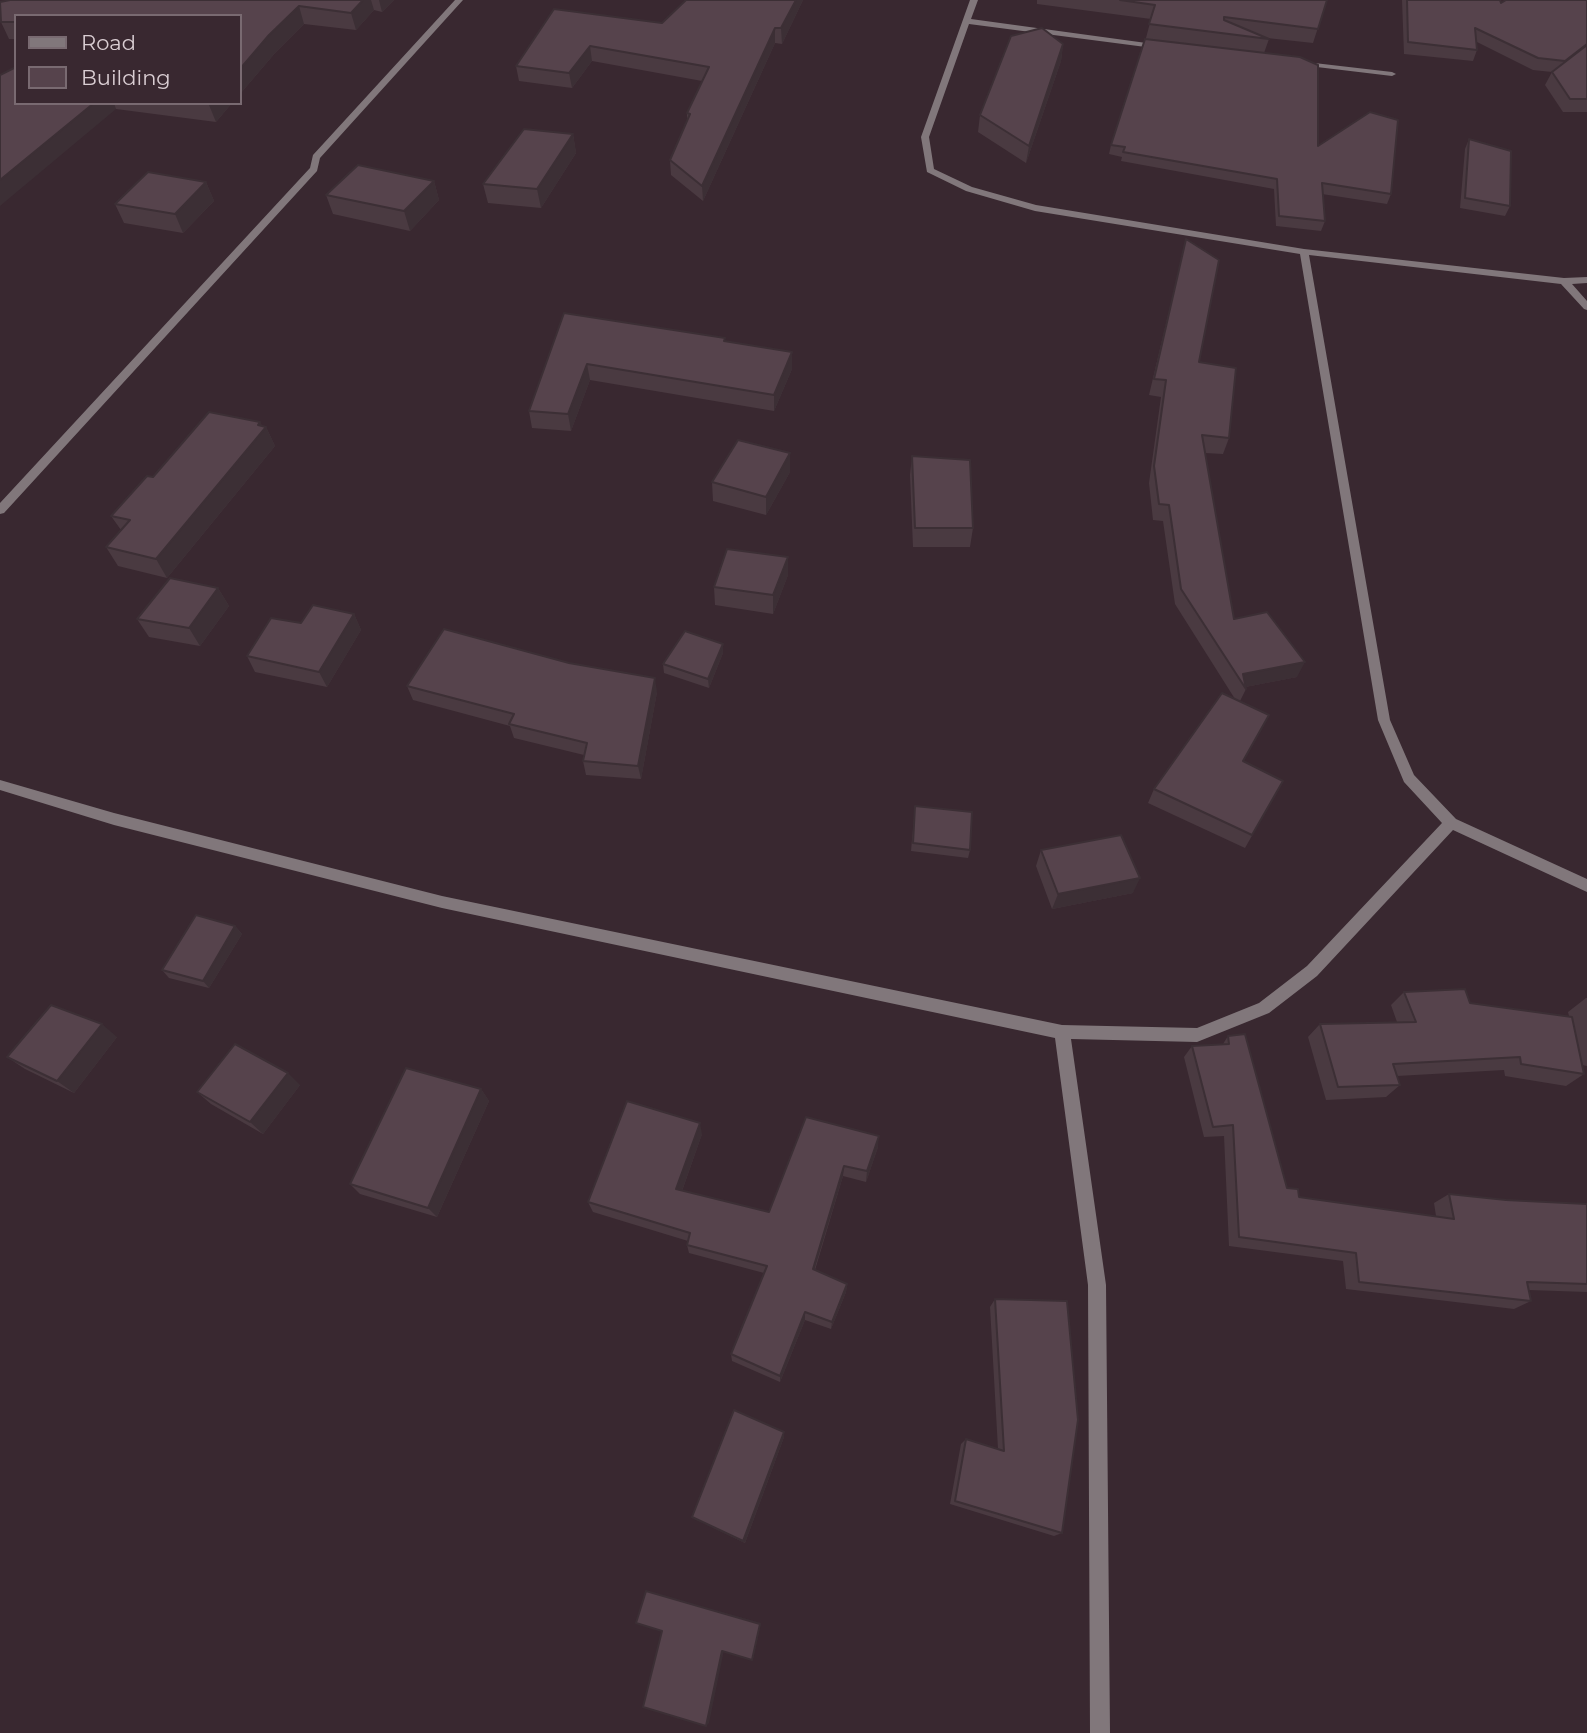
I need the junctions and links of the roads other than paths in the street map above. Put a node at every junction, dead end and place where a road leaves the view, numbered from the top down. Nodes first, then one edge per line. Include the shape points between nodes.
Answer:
1 (459, 0) edge
2 (974, 0) edge
3 (967, 22) junction
4 (1175, 48) edge
5 (1283, 61) edge
6 (1392, 74) dead end
7 (1304, 252) junction
8 (1587, 280) edge
9 (1564, 281) junction
10 (1587, 307) edge
11 (0, 510) edge
12 (0, 785) edge
13 (1451, 823) junction
14 (1587, 886) edge
15 (1062, 1032) junction
16 (1100, 1733) edge

1 - 11 street via 316,157 314,169
2 - 3 street
3 - 4 street
3 - 7 street via 925,136 930,170 969,189 1035,208
5 - 6 street
7 - 9 street
7 - 13 street via 1384,720 1409,778
8 - 9 street
9 - 10 street
12 - 15 street via 114,819 442,902
13 - 14 street
13 - 15 street via 1312,971 1264,1008 1197,1035
15 - 16 street via 1097,1285

